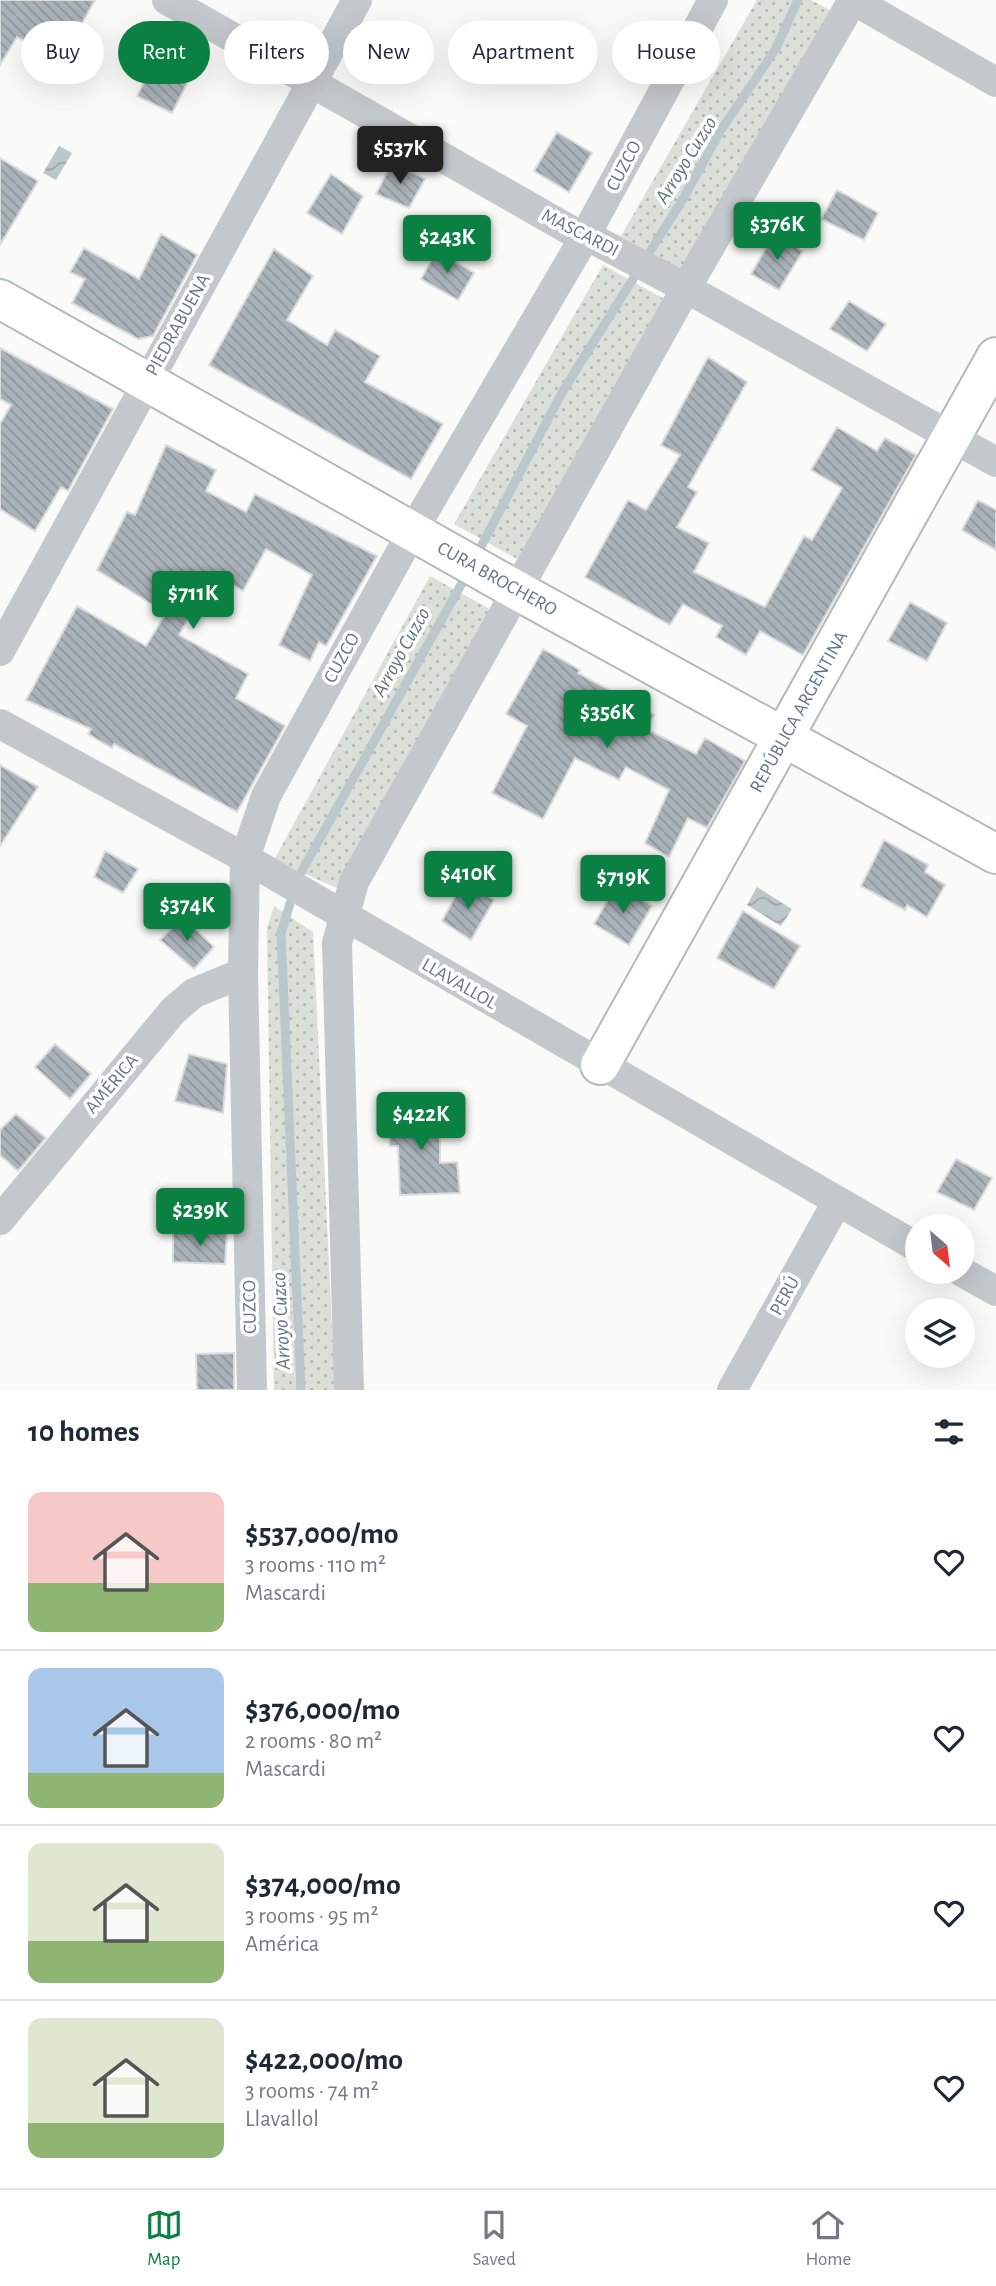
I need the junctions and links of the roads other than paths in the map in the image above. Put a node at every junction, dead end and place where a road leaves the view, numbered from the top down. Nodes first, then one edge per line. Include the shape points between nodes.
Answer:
1 (167, 0) edge
2 (356, 0) edge
3 (713, 0) edge
4 (853, 0) edge
5 (224, 31) edge
6 (329, 49) edge
7 (996, 82) edge
8 (310, 84) edge
9 (319, 84) edge
10 (590, 239) junction
11 (682, 286) junction
12 (0, 299) edge
13 (996, 357) edge
14 (148, 381) junction
15 (952, 437) junction
16 (996, 462) edge
17 (426, 540) junction
18 (503, 583) junction
19 (0, 651) edge
20 (0, 723) edge
21 (785, 737) junction
22 (996, 854) edge
23 (257, 866) junction
24 (343, 918) junction
25 (243, 972) junction
26 (600, 1065) junction
27 (837, 1202) junction
28 (0, 1220) edge
29 (905, 1240) edge
30 (975, 1279) edge
31 (996, 1291) edge
32 (252, 1390) edge
33 (349, 1390) edge
34 (732, 1390) edge

1 - 5 street, MASCARDI
2 - 6 street, PIEDRABUENA
3 - 10 street, CUZCO
4 - 7 street
4 - 11 street
8 - 14 street, PIEDRABUENA
9 - 10 street, MASCARDI
10 - 11 street, MASCARDI
10 - 17 street, CUZCO
11 - 15 street, MASCARDI
11 - 18 street
12 - 14 street, CURA BROCHERO
13 - 15 street, REPÚBLICA ARGENTINA
14 - 17 street, CURA BROCHERO
14 - 19 street, PIEDRABUENA
15 - 16 street, MASCARDI
15 - 21 street, REPÚBLICA ARGENTINA
17 - 18 street, CURA BROCHERO
17 - 23 street, CUZCO via 266,796
18 - 21 street, CURA BROCHERO
18 - 24 street via 354,882
20 - 23 street, LLAVALLOL
21 - 22 street, CURA BROCHERO
21 - 26 street, REPÚBLICA ARGENTINA
23 - 24 street, LLAVALLOL
23 - 25 street, CUZCO
24 - 26 street, LLAVALLOL
24 - 33 street via 338,943 338,1048
25 - 28 street, AMÉRICA via 194,993 173,1011
25 - 32 street, CUZCO
26 - 27 street, LLAVALLOL
27 - 29 street, LLAVALLOL
27 - 34 street, PERÚ
30 - 31 street

